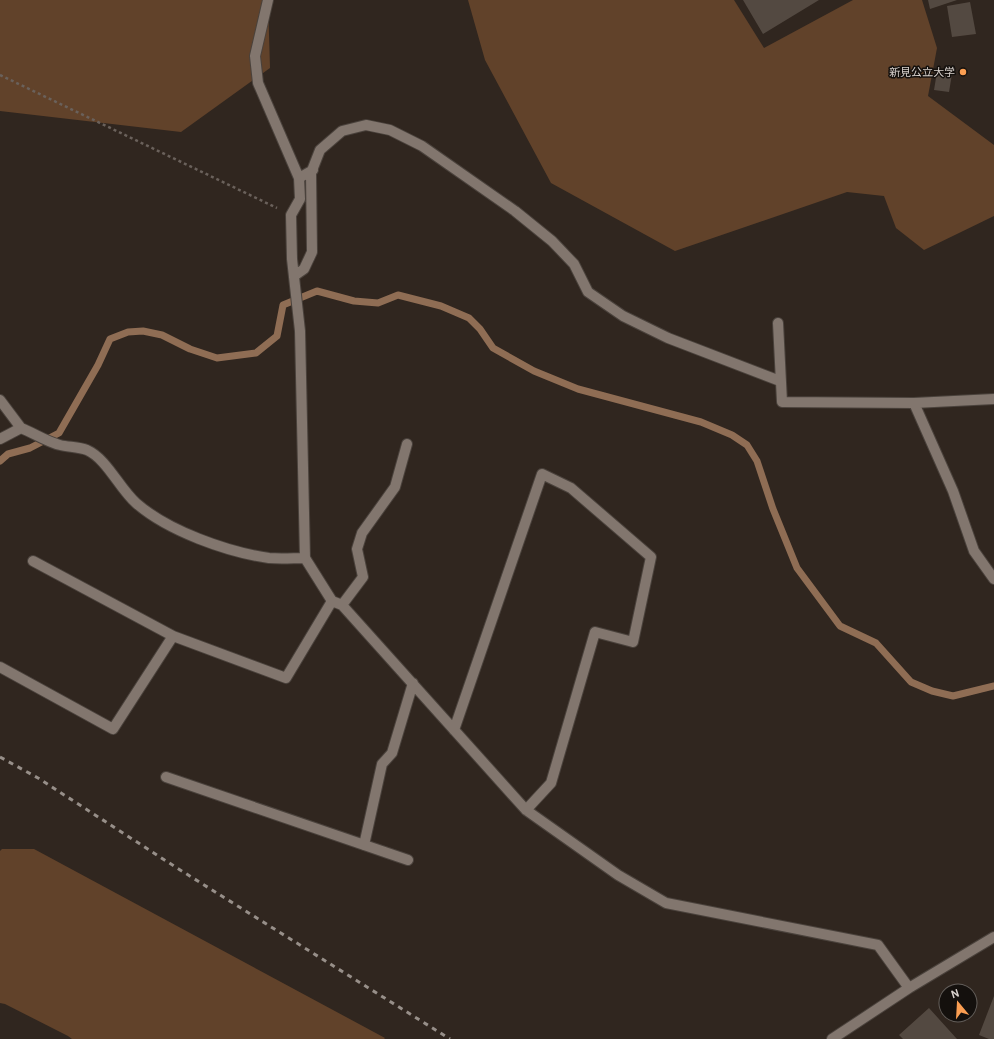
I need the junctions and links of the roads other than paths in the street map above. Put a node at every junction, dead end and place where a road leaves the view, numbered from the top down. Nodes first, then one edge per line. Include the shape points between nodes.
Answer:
1 (268, 0) edge
2 (312, 170) junction
3 (299, 178) junction
4 (294, 276) junction
5 (778, 323) dead end
6 (780, 381) junction
7 (994, 399) edge
8 (0, 400) edge
9 (914, 403) junction
10 (26, 430) junction
11 (0, 439) edge
12 (407, 444) dead end
13 (305, 558) junction
14 (33, 561) dead end
15 (994, 579) edge
16 (332, 601) junction
17 (342, 605) junction
18 (173, 636) junction
19 (0, 667) edge
20 (412, 683) junction
21 (454, 730) junction
22 (166, 777) dead end
23 (526, 810) junction
24 (364, 845) junction
25 (408, 860) dead end
26 (994, 937) edge
27 (909, 988) junction
28 (832, 1039) edge

1 - 3 street via 255,56 258,83
2 - 3 street
2 - 4 street via 312,252 304,269
2 - 6 street via 320,150 342,131 366,125 390,130 422,146 515,211 552,241 574,264 588,292 623,316 668,338
3 - 4 street via 300,199 291,215
4 - 13 street via 300,331
5 - 6 street
6 - 9 street via 782,402
7 - 9 street
8 - 10 street
9 - 15 street via 954,491 974,551
10 - 11 street
10 - 13 street via 59,445 87,450 104,463 136,503 186,533 236,551 270,558
12 - 17 street via 395,487 362,533 357,549 363,577
13 - 16 street
14 - 18 street
16 - 17 street
16 - 18 street via 286,678
17 - 20 street
18 - 19 street via 113,729
20 - 21 street
20 - 24 street via 392,753 382,764
21 - 23 street
21 - 23 street via 542,474 571,488 651,557 633,642 595,632 551,783
22 - 24 street
23 - 27 street via 618,876 666,903 878,945
24 - 25 street
26 - 27 street
27 - 28 street

